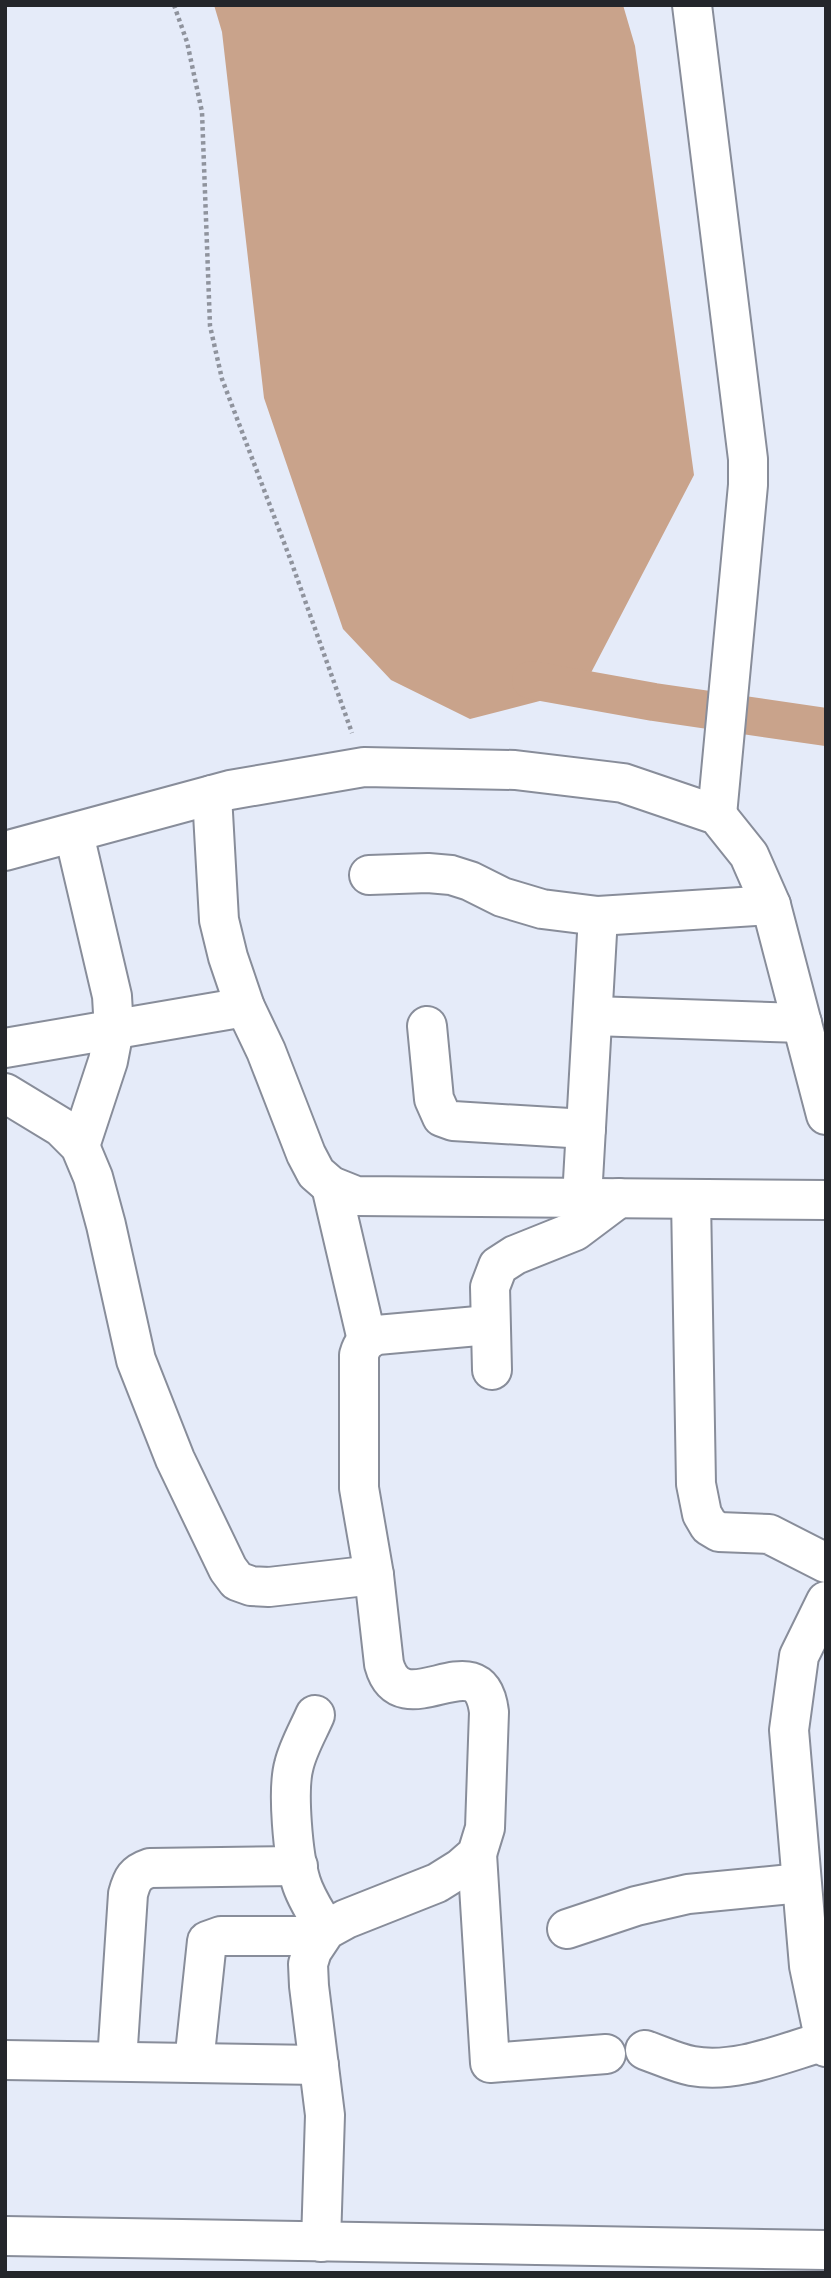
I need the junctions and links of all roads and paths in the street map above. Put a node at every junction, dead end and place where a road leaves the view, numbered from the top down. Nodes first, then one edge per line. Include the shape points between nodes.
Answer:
1 (174, 5) edge
2 (692, 5) edge
3 (364, 767) junction
4 (212, 795) junction
5 (717, 815) junction
6 (74, 834) junction
7 (5, 851) edge
8 (369, 875) dead end
9 (771, 905) junction
10 (598, 916) junction
11 (245, 1007) junction
12 (593, 1016) junction
13 (427, 1026) dead end
14 (114, 1030) junction
15 (812, 1035) edge
16 (5, 1048) edge
17 (5, 1093) edge
18 (826, 1115) edge
19 (586, 1129) junction
20 (80, 1146) junction
21 (331, 1186) junction
22 (600, 1198) junction
23 (691, 1199) junction
24 (826, 1200) edge
25 (489, 1325) junction
26 (367, 1340) junction
27 (492, 1370) dead end
28 (826, 1563) edge
29 (374, 1575) junction
30 (823, 1614) edge
31 (315, 1715) dead end
32 (477, 1854) junction
33 (298, 1866) junction
34 (802, 1883) junction
35 (567, 1929) dead end
36 (324, 1933) junction
37 (825, 2044) edge
38 (645, 2050) dead end
39 (606, 2054) dead end
40 (5, 2060) edge
41 (117, 2062) junction
42 (194, 2063) junction
43 (319, 2065) junction
44 (5, 2236) edge
45 (321, 2242) junction
46 (826, 2250) edge
47 (613, 2260) edge

1 - 3 path via 202,112 210,326 222,379
2 - 5 street via 748,472
3 - 4 street
3 - 5 street via 515,770 623,783
4 - 6 street
4 - 11 street via 219,920
5 - 9 street via 749,855
6 - 7 street
6 - 14 street via 112,996
8 - 10 street via 452,875 542,909
9 - 10 street
9 - 15 street
10 - 12 street
11 - 14 street
11 - 21 street via 306,1154 316,1173
12 - 15 street
12 - 19 street
13 - 19 street via 434,1099 442,1116 453,1121
14 - 16 street
14 - 20 street
15 - 18 street
17 - 20 street via 61,1127
19 - 22 street
20 - 29 street via 106,1225 136,1360 228,1569 237,1581 269,1587
21 - 22 street via 356,1196
21 - 26 street
22 - 23 street
22 - 25 street via 575,1231 498,1266 490,1287
23 - 24 street
23 - 28 street via 696,1484 702,1514 719,1532 769,1535
25 - 26 street via 377,1335
25 - 27 street
26 - 29 street via 359,1355 359,1489
29 - 32 street via 384,1664 393,1684 408,1690 474,1682 488,1700 485,1828
30 - 34 street via 799,1656 789,1730
31 - 33 street via 294,1761 291,1780
32 - 36 street via 437,1883 346,1919
32 - 39 street via 490,2063
33 - 36 street via 300,1881
33 - 41 street via 150,1868 131,1880
34 - 35 street via 688,1894
34 - 37 street via 809,1966
36 - 42 street via 221,1936 207,1941
36 - 43 street via 309,1964
37 - 38 street via 718,2067 691,2066
40 - 41 street
41 - 42 street
42 - 43 street
43 - 45 street via 325,2115
44 - 45 street
45 - 47 street
46 - 47 street

